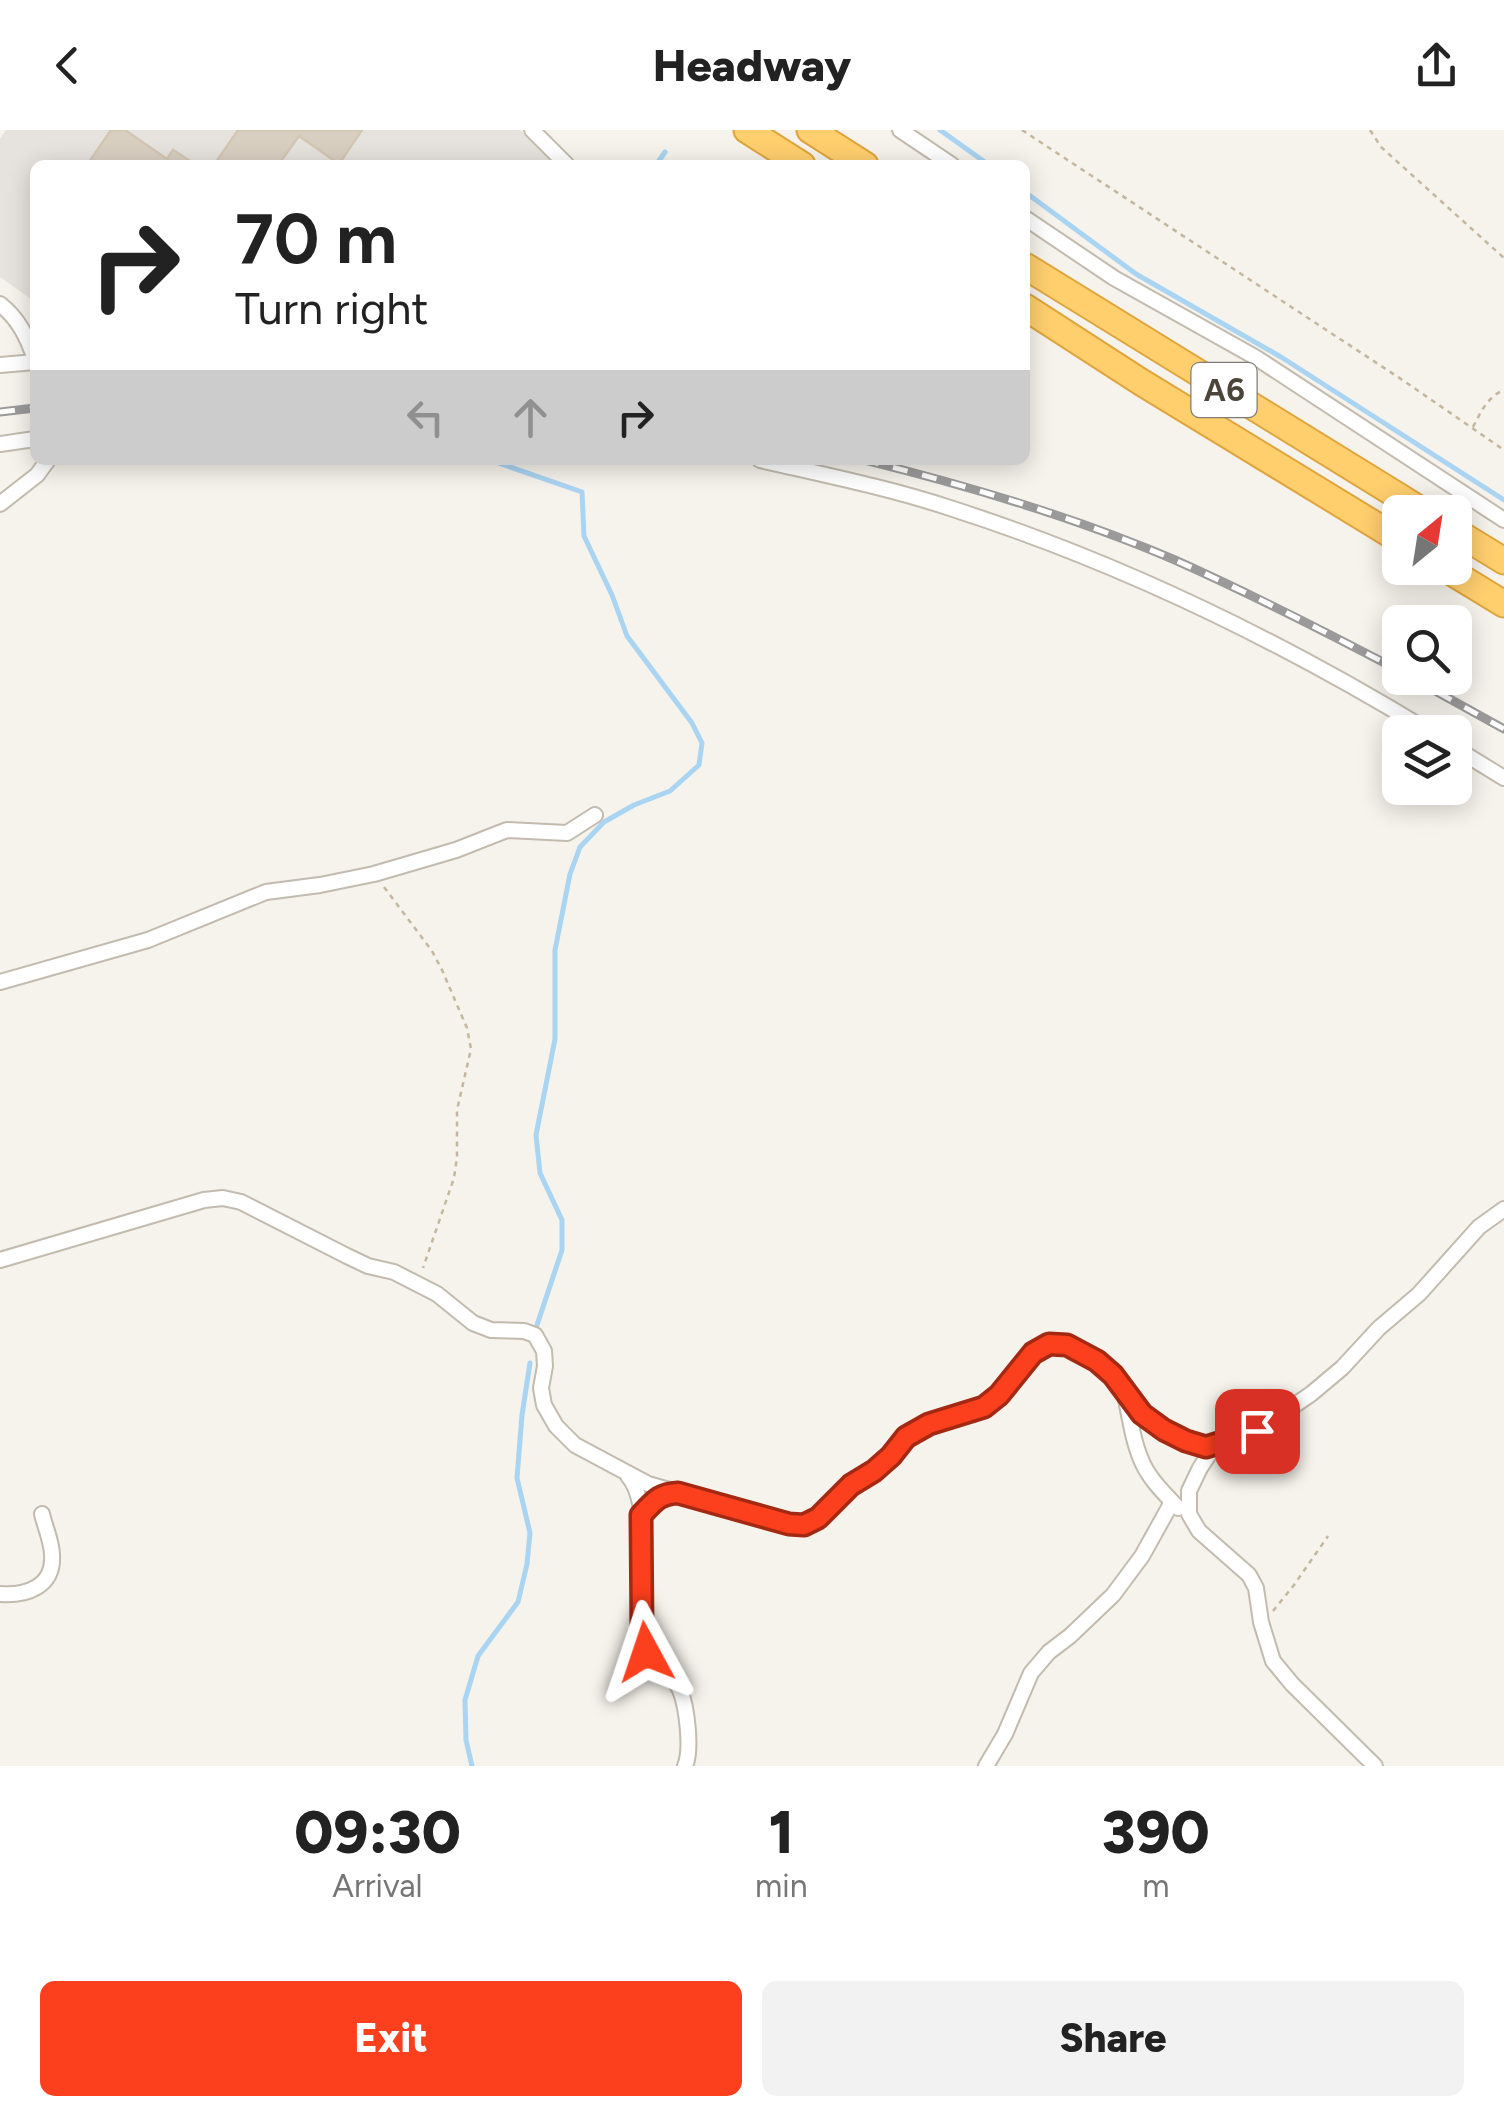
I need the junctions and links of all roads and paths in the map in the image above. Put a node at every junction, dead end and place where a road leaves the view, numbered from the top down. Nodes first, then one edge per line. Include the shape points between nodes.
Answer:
1 (532, 130) edge
2 (747, 130) edge
3 (810, 130) edge
4 (900, 130) edge
5 (1022, 130) edge
6 (1370, 130) edge
7 (562, 160) edge
8 (794, 160) edge
9 (857, 160) edge
10 (945, 160) edge
11 (1030, 221) edge
12 (1504, 258) edge
13 (1030, 269) edge
14 (0, 304) edge
15 (1030, 311) edge
16 (30, 346) edge
17 (30, 361) edge
18 (0, 366) edge
19 (1504, 390) edge
20 (1472, 428) junction
21 (30, 440) edge
22 (0, 444) edge
23 (1504, 450) edge
24 (45, 465) edge
25 (782, 465) edge
26 (1396, 495) edge
27 (0, 504) edge
28 (1504, 520) edge
29 (1382, 529) edge
30 (1472, 541) edge
31 (1504, 561) edge
32 (1472, 584) edge
33 (1504, 604) edge
34 (1402, 715) edge
35 (1472, 758) edge
36 (1504, 778) edge
37 (595, 815) dead end
38 (374, 874) junction
39 (0, 982) edge
40 (1504, 1209) edge
41 (0, 1260) edge
42 (426, 1290) junction
43 (1125, 1394) junction
44 (1228, 1441) junction
45 (620, 1470) junction
46 (678, 1493) junction
47 (1172, 1502) junction
48 (42, 1514) dead end
49 (641, 1515) junction
50 (1199, 1531) junction
51 (1328, 1536) dead end
52 (0, 1594) edge
53 (1260, 1622) junction
54 (685, 1766) edge
55 (986, 1766) edge
56 (1375, 1766) edge

1 - 7 street
2 - 8 highway
3 - 9 highway
4 - 10 street
5 - 20 path
6 - 12 path
11 - 28 street via 1114,278 1255,357
13 - 26 highway, Α6
14 - 16 street
15 - 29 highway, Α6
17 - 18 street
19 - 20 path via 1487,402
20 - 23 path
21 - 22 street
24 - 27 street
25 - 34 street via 952,508 1127,573
30 - 31 highway
32 - 33 highway
35 - 36 street
37 - 38 street via 566,832 507,830
38 - 39 street via 266,892 148,940
38 - 42 path via 432,951 471,1049 457,1110 458,1157 425,1257
40 - 44 street via 1332,1377 1257,1431
41 - 42 street via 223,1198
42 - 45 street via 473,1324 536,1335 544,1351 544,1405 556,1426
43 - 44 street via 1142,1414 1186,1441 1206,1447
43 - 46 street via 1097,1361 1067,1345 1049,1344 984,1407 906,1437 804,1525
43 - 47 street via 1144,1465
44 - 50 street via 1212,1450 1189,1491 1189,1514
45 - 46 street
45 - 49 street via 639,1494
46 - 49 street via 664,1494
47 - 50 street
47 - 55 street via 1114,1595 1031,1673
48 - 52 street via 50,1576 38,1588
49 - 54 street via 642,1632 654,1665 680,1691 690,1755
50 - 53 street via 1249,1575
51 - 53 path
53 - 56 street via 1273,1661

